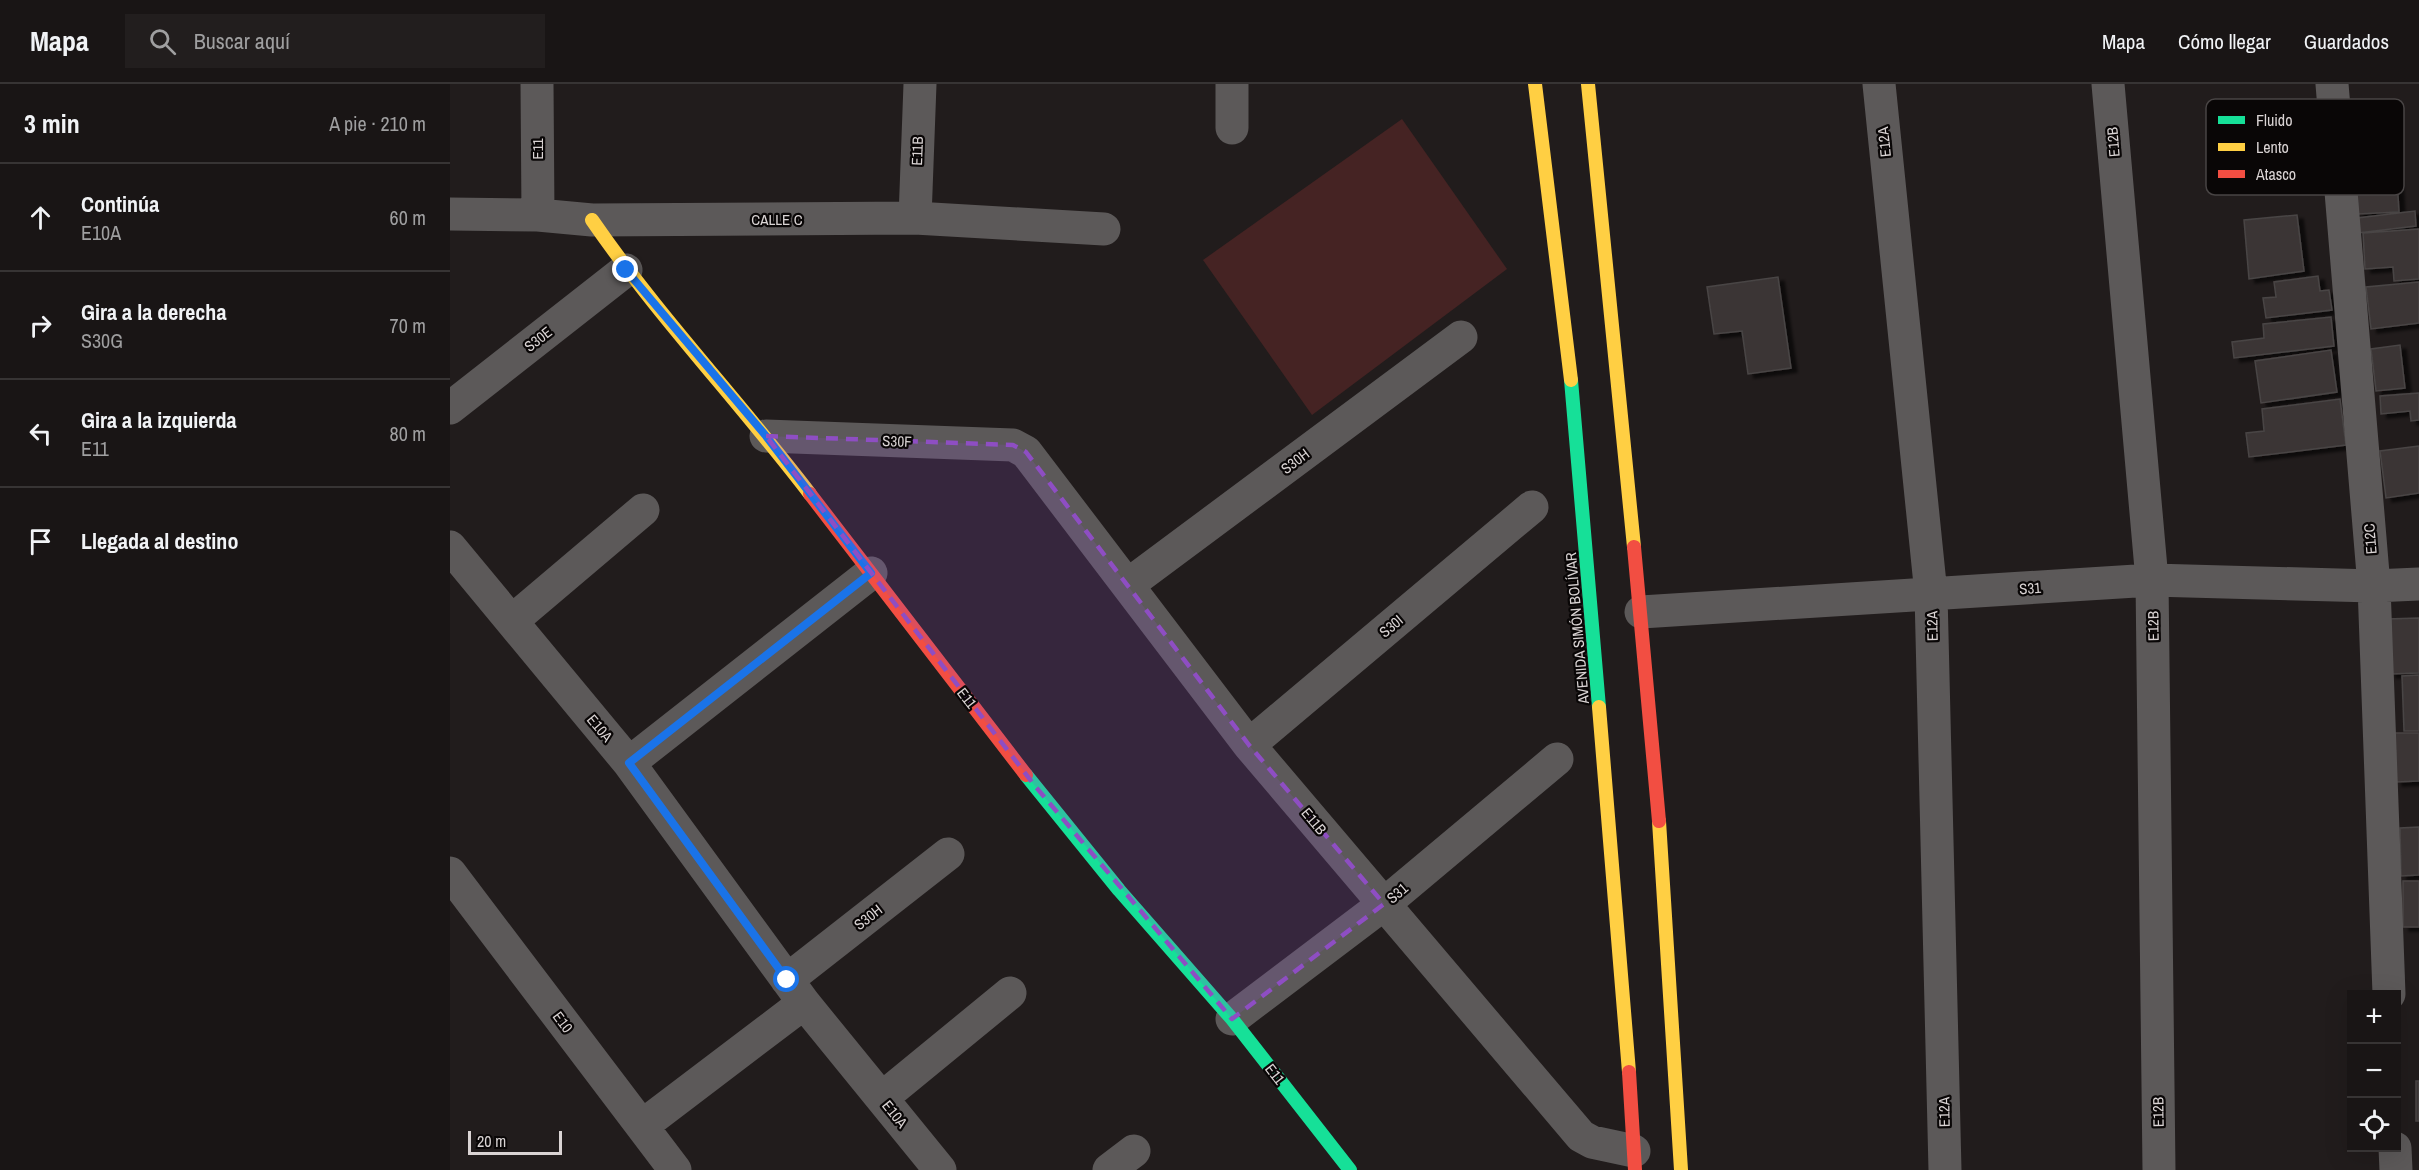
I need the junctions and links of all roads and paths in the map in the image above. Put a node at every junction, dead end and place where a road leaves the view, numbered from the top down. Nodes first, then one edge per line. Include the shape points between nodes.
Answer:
1 (537, 84) edge
2 (920, 84) edge
3 (1232, 84) edge
4 (1535, 84) edge
5 (1588, 84) edge
6 (1879, 84) edge
7 (2108, 84) edge
8 (2332, 84) edge
9 (2333, 99) edge
10 (1232, 128) dead end
11 (2341, 195) edge
12 (450, 214) edge
13 (538, 215) junction
14 (915, 218) junction
15 (592, 220) junction
16 (1104, 229) dead end
17 (626, 270) junction
18 (1461, 338) dead end
19 (450, 408) edge
20 (766, 436) junction
21 (1026, 452) joint
22 (1532, 507) dead end
23 (644, 510) dead end
24 (450, 547) edge
25 (871, 573) junction
26 (2152, 580) junction
27 (1129, 584) junction
28 (2419, 584) edge
29 (2374, 586) junction
30 (1931, 594) junction
31 (1641, 612) junction
32 (512, 621) junction
33 (1249, 745) junction
34 (1557, 759) dead end
35 (629, 763) junction
36 (948, 854) dead end
37 (450, 873) edge
38 (1384, 904) junction
39 (2389, 990) edge
40 (796, 992) junction
41 (1010, 993) dead end
42 (1232, 1019) junction
43 (882, 1098) junction
44 (642, 1126) junction
45 (2395, 1152) edge
46 (1634, 1160) edge
47 (675, 1170) edge
48 (940, 1170) edge
49 (1350, 1170) edge
50 (1681, 1170) edge
51 (1945, 1170) edge
52 (2159, 1170) edge
53 (2396, 1170) edge

1 - 13 street, E11
2 - 14 street, E11B
3 - 10 street
4 - 46 main road, AVENIDA SIMÓN BOLÍVAR via 1571,374 1628,1030
5 - 31 main road
6 - 30 street, E12A
7 - 26 street, E12B
8 - 9 street, E12C
11 - 29 street, E12C
12 - 13 street, CALLE C
13 - 15 street, CALLE C
14 - 15 street, CALLE C
14 - 16 street, CALLE C
15 - 17 main road, E11
17 - 19 street, S30E
17 - 20 main road, E11
18 - 27 street, S30H
20 - 21 street, S30F via 1013,445
20 - 25 main road, E11
21 - 27 street, E11B
22 - 33 street, S30I
23 - 32 street
24 - 32 street, E10A
25 - 35 street
25 - 42 main road, E11 via 1119,890
26 - 29 street, S31
26 - 30 street, S31
26 - 52 street, E12B
27 - 33 street, E11B
28 - 29 street, S31
29 - 39 street, E12C
30 - 31 street, S31
30 - 51 street, E12A
31 - 50 main road via 1660,835
32 - 35 street, E10A
33 - 38 street, E11B
34 - 38 street, S31
35 - 40 street, E10A
36 - 40 street, S30H
37 - 44 street, E10
38 - 42 street, S31
38 - 46 street, E11B via 1581,1136
40 - 43 street, E10A
40 - 44 street, S30H
41 - 43 street
42 - 49 main road, E11
43 - 48 street, E10A
44 - 47 street, E10
45 - 53 street

